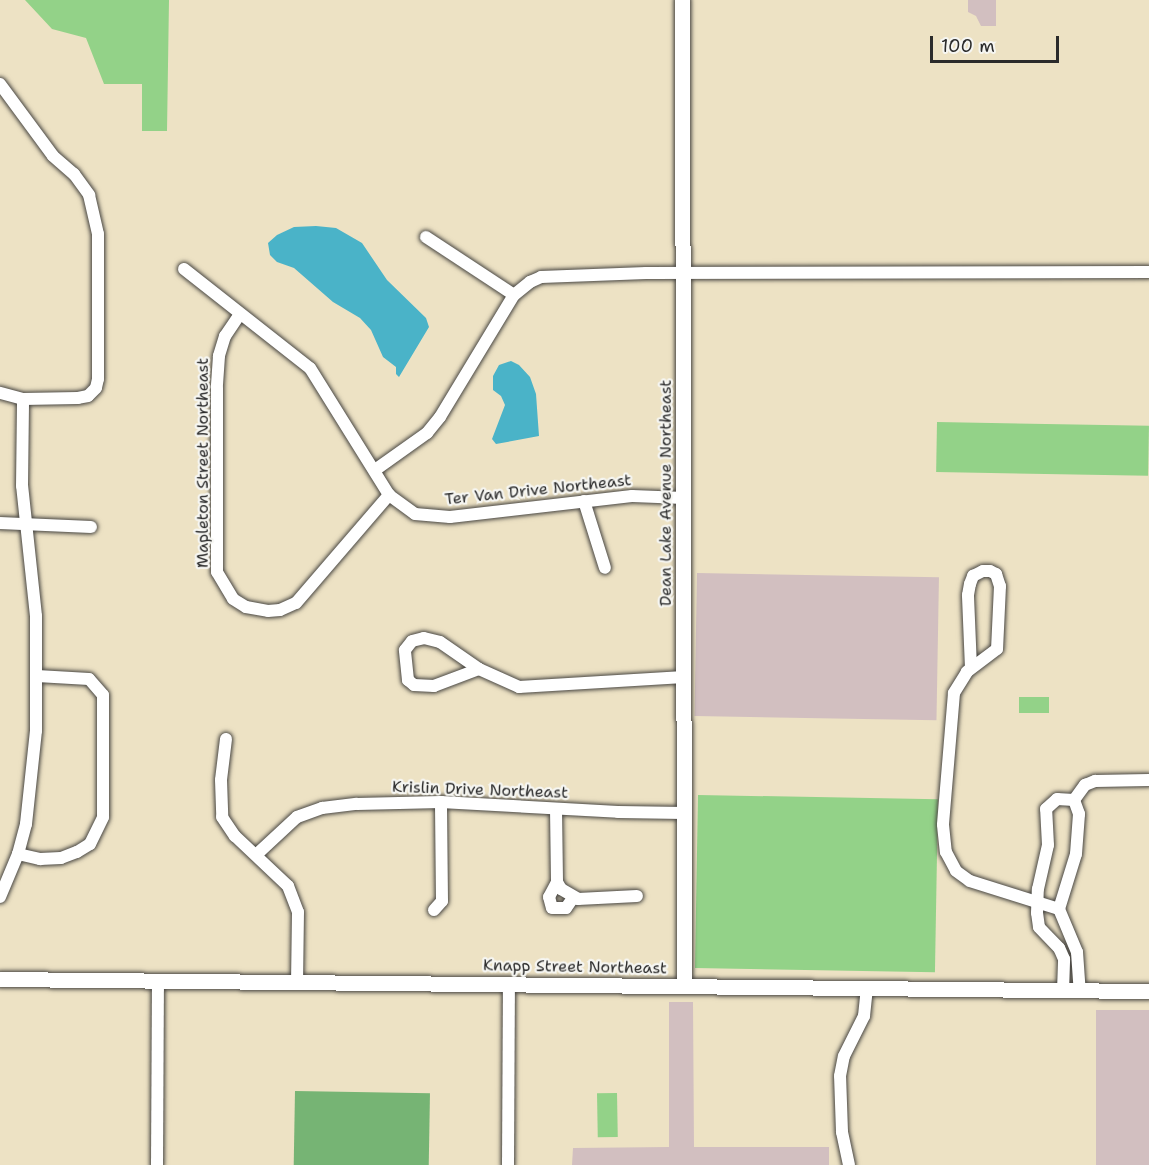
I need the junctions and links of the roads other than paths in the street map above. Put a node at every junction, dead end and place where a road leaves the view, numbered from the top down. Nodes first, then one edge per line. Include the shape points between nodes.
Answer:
1 (682, 0) edge
2 (0, 84) edge
3 (426, 237) dead end
4 (184, 269) dead end
5 (1149, 272) edge
6 (684, 274) junction
7 (514, 295) junction
8 (240, 314) junction
9 (0, 393) edge
10 (23, 399) junction
11 (375, 470) junction
12 (389, 495) junction
13 (684, 498) junction
14 (584, 501) junction
15 (0, 523) edge
16 (27, 525) junction
17 (92, 527) dead end
18 (605, 568) dead end
19 (971, 668) junction
20 (479, 669) junction
21 (38, 676) junction
22 (684, 677) junction
23 (226, 739) dead end
24 (1149, 780) edge
25 (1074, 800) junction
26 (441, 802) junction
27 (556, 808) junction
28 (684, 813) junction
29 (18, 854) junction
30 (256, 855) junction
31 (557, 882) junction
32 (637, 896) dead end
33 (0, 897) edge
34 (573, 898) junction
35 (1039, 903) junction
36 (1059, 909) junction
37 (434, 910) dead end
38 (0, 979) edge
39 (158, 981) junction
40 (297, 982) junction
41 (509, 985) junction
42 (684, 986) junction
43 (867, 989) junction
44 (1063, 991) junction
45 (1080, 991) junction
46 (1149, 991) edge
47 (158, 1165) edge
48 (508, 1165) edge
49 (849, 1165) edge

1 - 6 main road, Dean Lake Avenue Northeast
2 - 10 street via 53,156 74,174 89,195 98,234 96,388 88,396 78,398
3 - 7 street
4 - 8 street, Ter Van Drive Northeast
5 - 6 street
6 - 7 street via 541,277
6 - 13 main road, Dean Lake Avenue Northeast
7 - 11 street via 434,425 416,443
8 - 11 street, Ter Van Drive Northeast via 310,368
8 - 12 street, Mapleton Street Northeast via 225,336 219,356 217,572 233,599 246,607 268,611 296,603
9 - 10 street
10 - 16 street via 22,486
11 - 12 street, Ter Van Drive Northeast
12 - 14 street, Ter Van Drive Northeast via 415,514 427,517
13 - 14 street, Ter Van Drive Northeast via 632,496
13 - 22 main road, Dean Lake Avenue Northeast
14 - 18 street
15 - 16 street
16 - 17 street
16 - 21 street
19 - 19 street via 997,649 1000,586 996,574 990,571 973,576 970,584
19 - 35 street via 954,693 943,825 946,852 956,871 970,881
20 - 20 street via 434,686 414,685 408,680 405,650 412,641 424,638 440,642
20 - 22 street via 526,688
21 - 29 street via 33,780
21 - 29 street via 89,679 103,695 103,817 90,844 77,852 40,859
22 - 28 main road, Dean Lake Avenue Northeast
23 - 30 street via 222,817
24 - 25 street via 1095,781 1085,785
25 - 35 street via 1058,799 1046,809 1048,845 1038,889
25 - 36 street via 1079,814 1076,854
26 - 27 street, Krislin Drive Northeast
26 - 30 street, Krislin Drive Northeast via 357,804 308,812 283,827
26 - 37 street via 442,901
27 - 28 street, Krislin Drive Northeast
27 - 31 street
28 - 42 main road, Dean Lake Avenue Northeast
29 - 33 street
30 - 40 street via 288,886 298,912
31 - 34 street
31 - 34 street via 549,897 552,908 566,908
32 - 34 street
35 - 36 street
35 - 44 street via 1038,923 1064,959
36 - 45 street via 1077,952
38 - 39 main road, Knapp Street Northeast
39 - 40 main road, Knapp Street Northeast
39 - 47 street
40 - 41 main road, Knapp Street Northeast
41 - 42 main road, Knapp Street Northeast
41 - 48 street
42 - 43 main road, Knapp Street Northeast
43 - 44 main road, Knapp Street Northeast
43 - 49 street via 864,1016 844,1056 840,1076 842,1132
44 - 45 main road, Knapp Street Northeast
45 - 46 main road, Knapp Street Northeast

